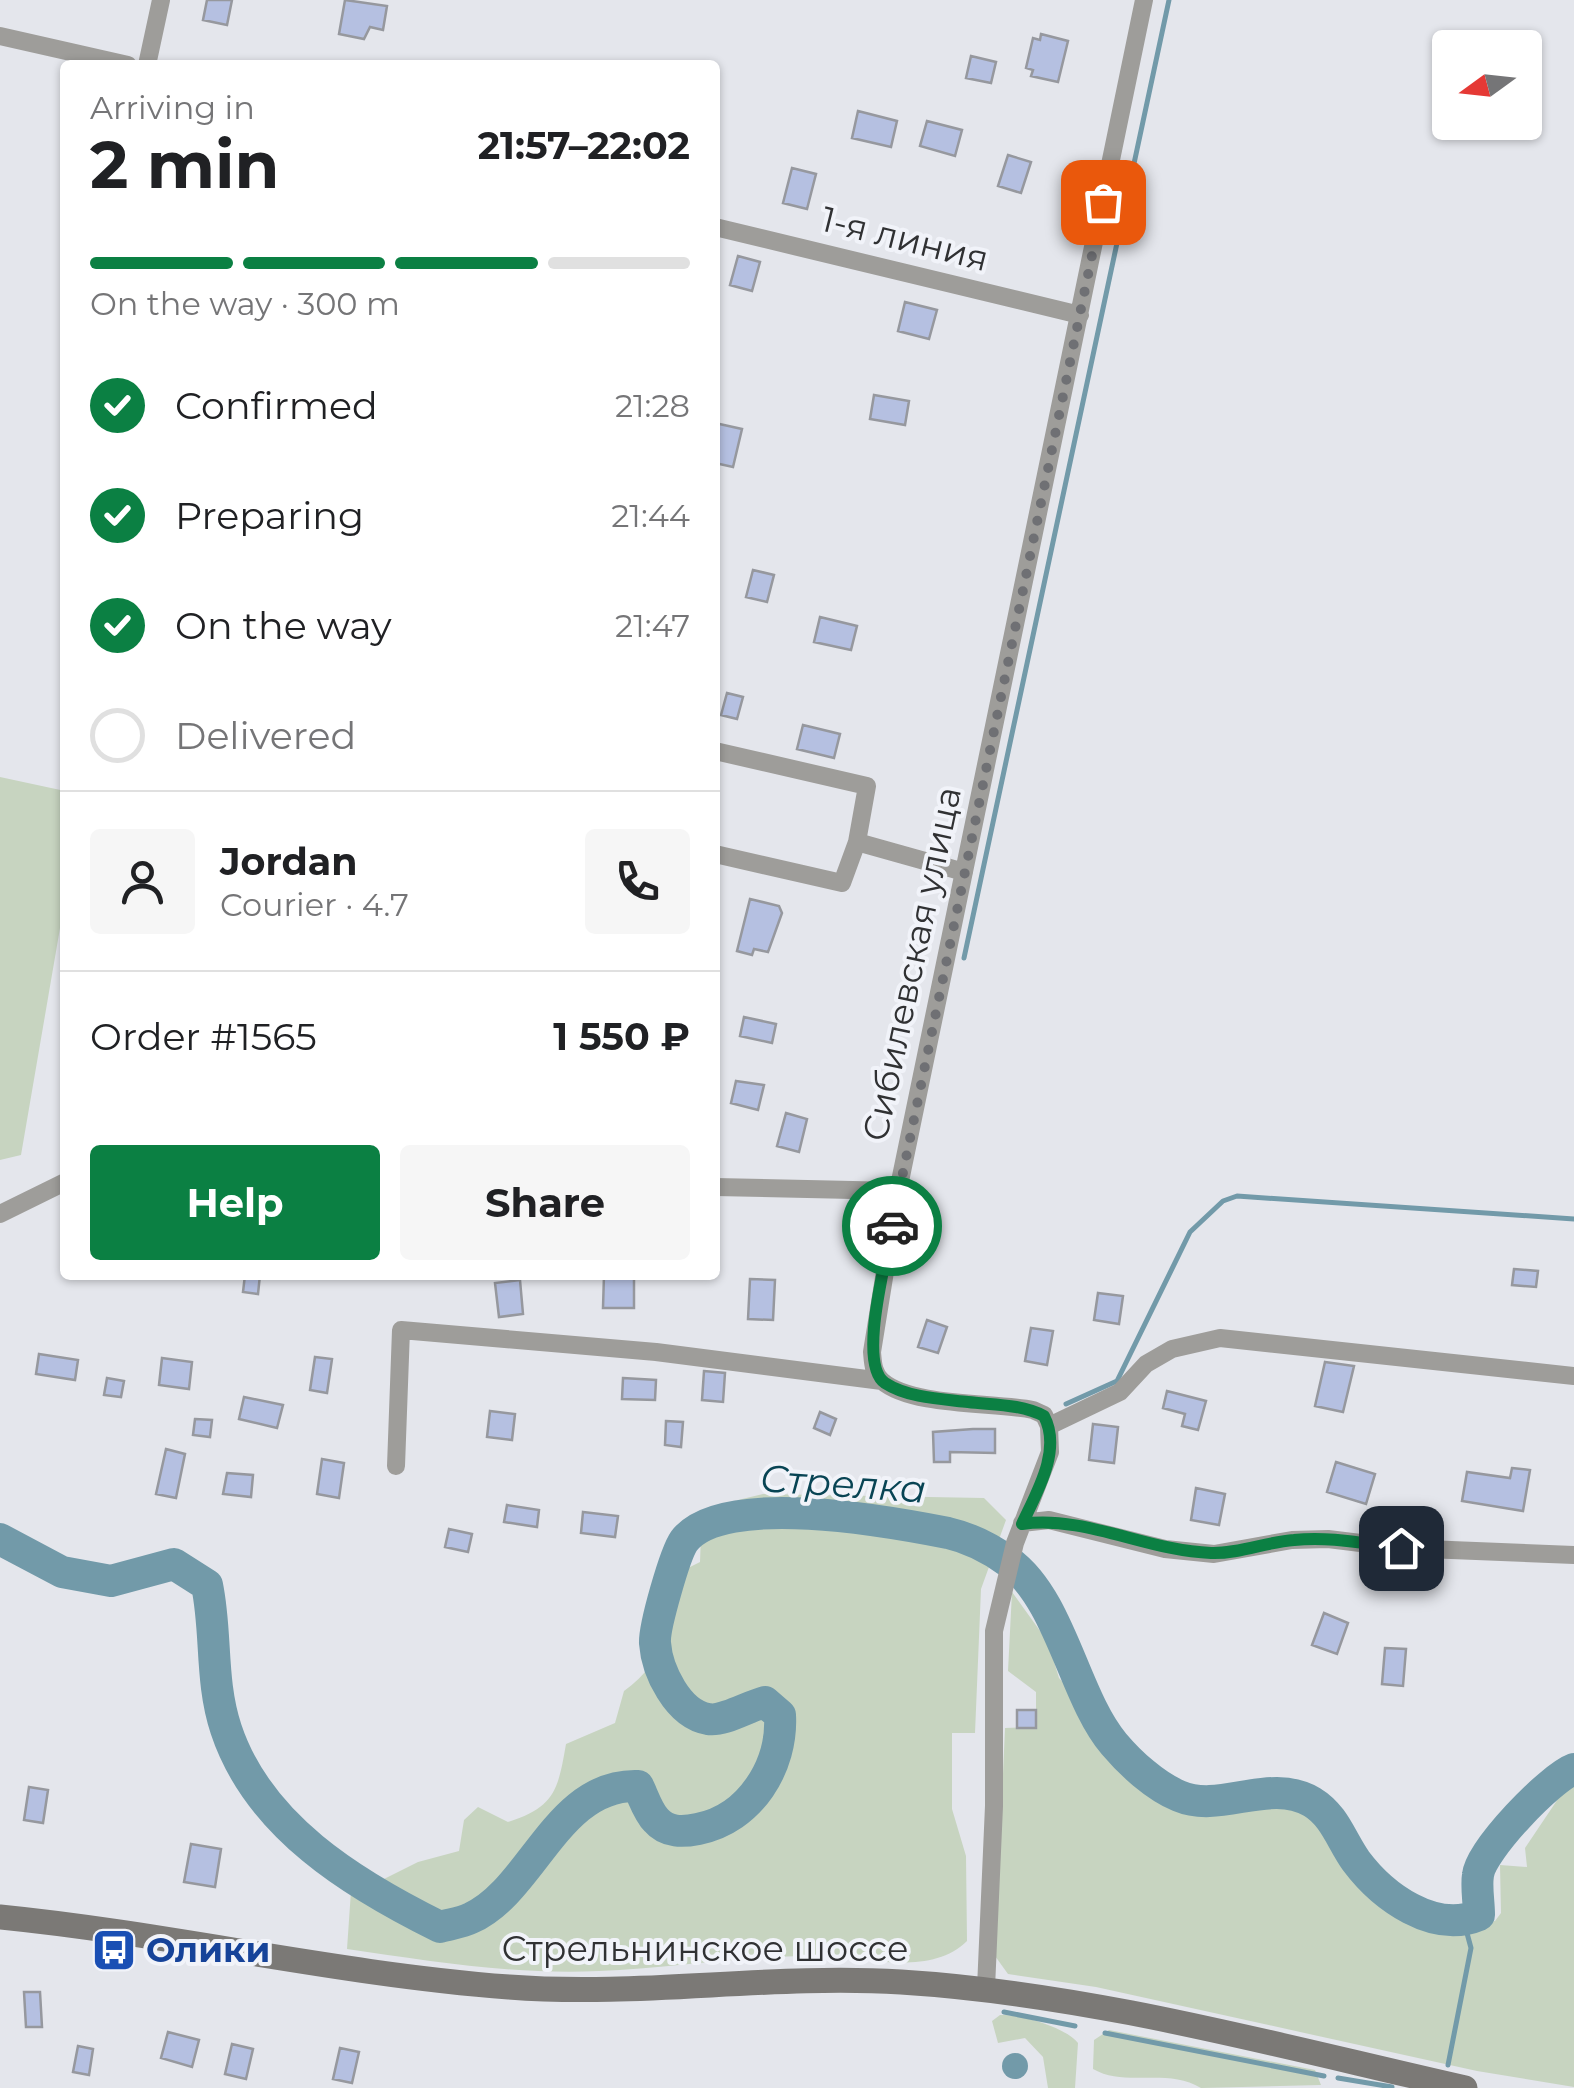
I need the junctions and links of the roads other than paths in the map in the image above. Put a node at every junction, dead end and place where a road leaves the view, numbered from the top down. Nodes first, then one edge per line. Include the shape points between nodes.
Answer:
1 (161, 0) edge
2 (1144, 0) edge
3 (0, 36) edge
4 (106, 60) edge
5 (148, 60) edge
6 (720, 228) edge
7 (1080, 315) junction
8 (720, 752) edge
9 (857, 842) junction
10 (720, 855) edge
11 (964, 872) junction
12 (60, 1184) edge
13 (720, 1187) edge
14 (898, 1191) junction
15 (0, 1214) edge
16 (1574, 1376) edge
17 (882, 1382) junction
18 (1050, 1426) junction
19 (396, 1466) dead end
20 (1022, 1524) junction
21 (1574, 1555) edge
22 (0, 1916) edge
23 (986, 1988) junction
24 (1465, 2088) edge

1 - 5 street
2 - 7 street, Сибилевская улица
3 - 4 street
6 - 7 street, 1-я линия
7 - 11 street, Сибилевская улица
8 - 9 street via 867,786
9 - 10 street via 842,883
9 - 11 street
11 - 14 street, Сибилевская улица
12 - 15 street
13 - 14 street
14 - 17 street, Сибилевская улица via 872,1352
16 - 18 street via 1220,1338 1172,1349 1146,1364 1120,1392
17 - 18 street via 919,1395 1033,1410
17 - 19 street via 656,1352 401,1330
18 - 20 street via 1046,1468
20 - 21 street via 1049,1520 1214,1554 1328,1539
20 - 23 street via 994,1630
22 - 23 main road, Стрельнинское шоссе via 506,1987 646,1991 809,1978
23 - 24 main road, Стрельнинское шоссе via 1093,2005

